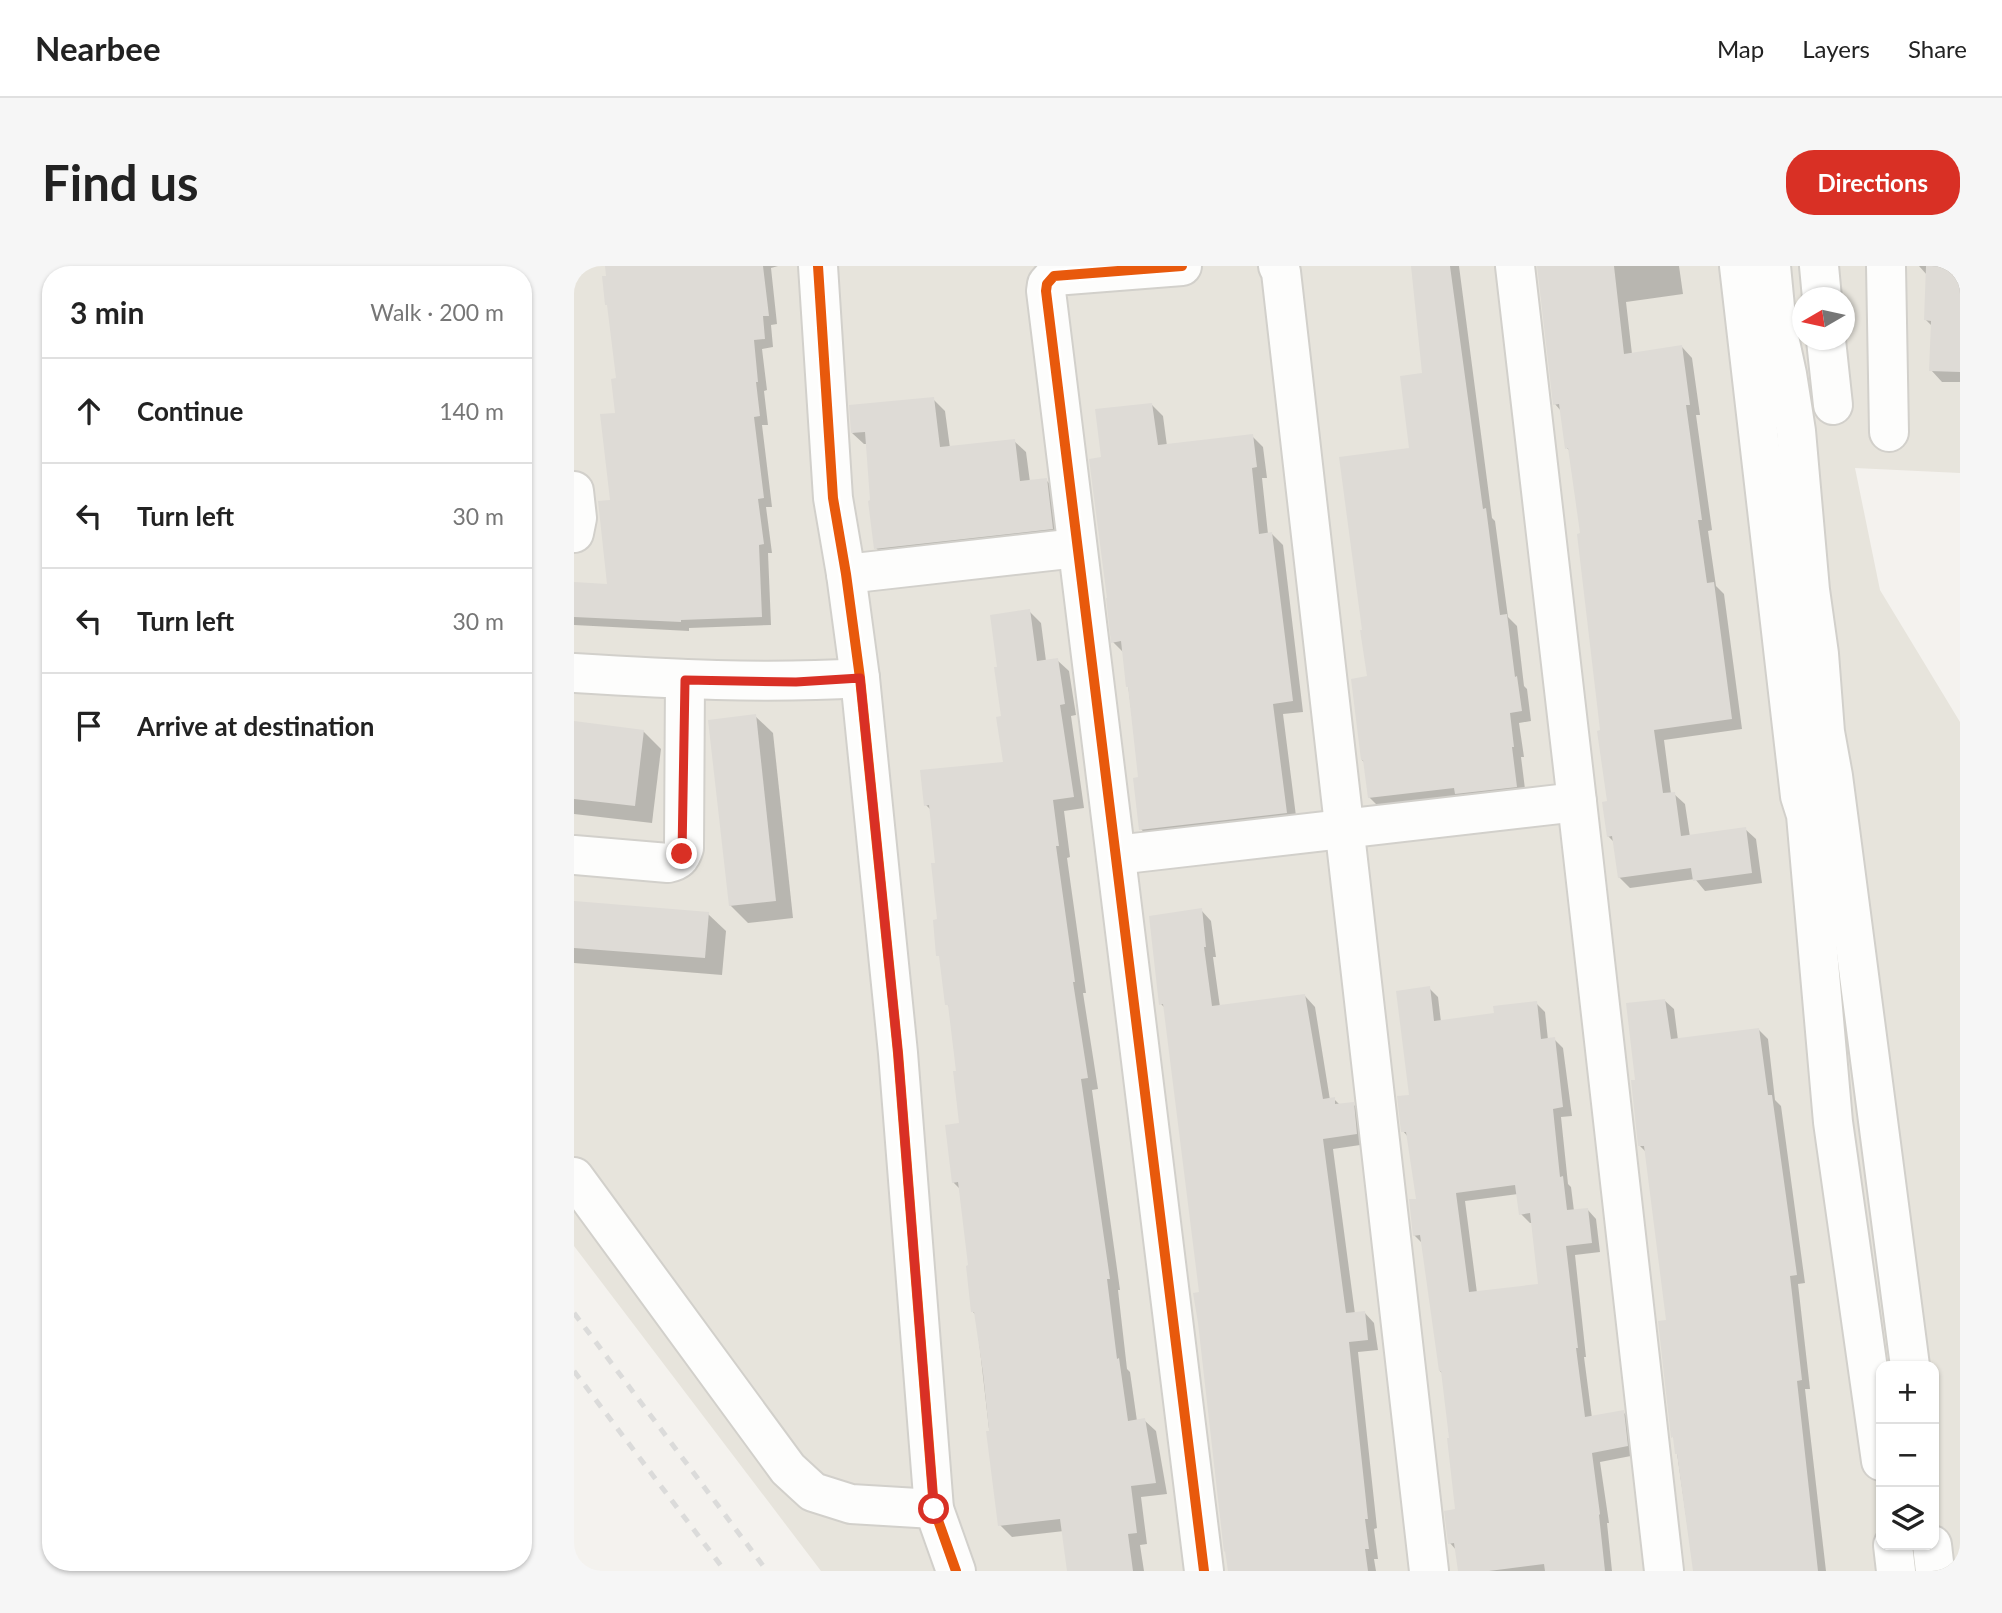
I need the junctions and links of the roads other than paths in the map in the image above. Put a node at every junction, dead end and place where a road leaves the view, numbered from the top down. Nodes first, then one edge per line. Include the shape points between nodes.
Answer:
1 (818, 266) edge
2 (1182, 266) edge
3 (1278, 266) edge
4 (1515, 266) edge
5 (1739, 266) edge
6 (1770, 266) edge
7 (1819, 266) edge
8 (1886, 266) edge
9 (1821, 287) edge
10 (1827, 350) edge
11 (1833, 405) dead end
12 (1889, 432) dead end
13 (574, 491) edge
14 (574, 533) edge
15 (1077, 548) junction
16 (846, 574) junction
17 (574, 673) edge
18 (860, 678) junction
19 (685, 680) junction
20 (1577, 802) junction
21 (1344, 829) junction
22 (574, 855) edge
23 (1116, 855) junction
24 (574, 1177) edge
25 (1909, 1361) edge
26 (1876, 1426) edge
27 (934, 1509) junction
28 (1894, 1550) edge
29 (1933, 1550) edge
30 (956, 1571) edge
31 (1204, 1571) edge
32 (1429, 1571) edge
33 (1664, 1571) edge
34 (1896, 1571) edge
35 (1935, 1571) edge

1 - 16 street via 833,498
2 - 15 street via 1054,276 1047,284
3 - 21 street
4 - 20 street
5 - 26 street via 1800,796 1806,815 1833,1122
6 - 25 street via 1796,431 1825,733
7 - 9 street
8 - 12 street
10 - 11 street
13 - 14 street
15 - 16 street
15 - 23 street
16 - 18 street
17 - 19 street
18 - 19 street
18 - 27 street via 898,1053
19 - 22 street via 681,858 668,863
20 - 21 street
20 - 33 street
21 - 23 street
21 - 32 street
23 - 31 street
24 - 27 street via 788,1469 813,1492 850,1504
27 - 30 street
28 - 34 street
29 - 35 street

